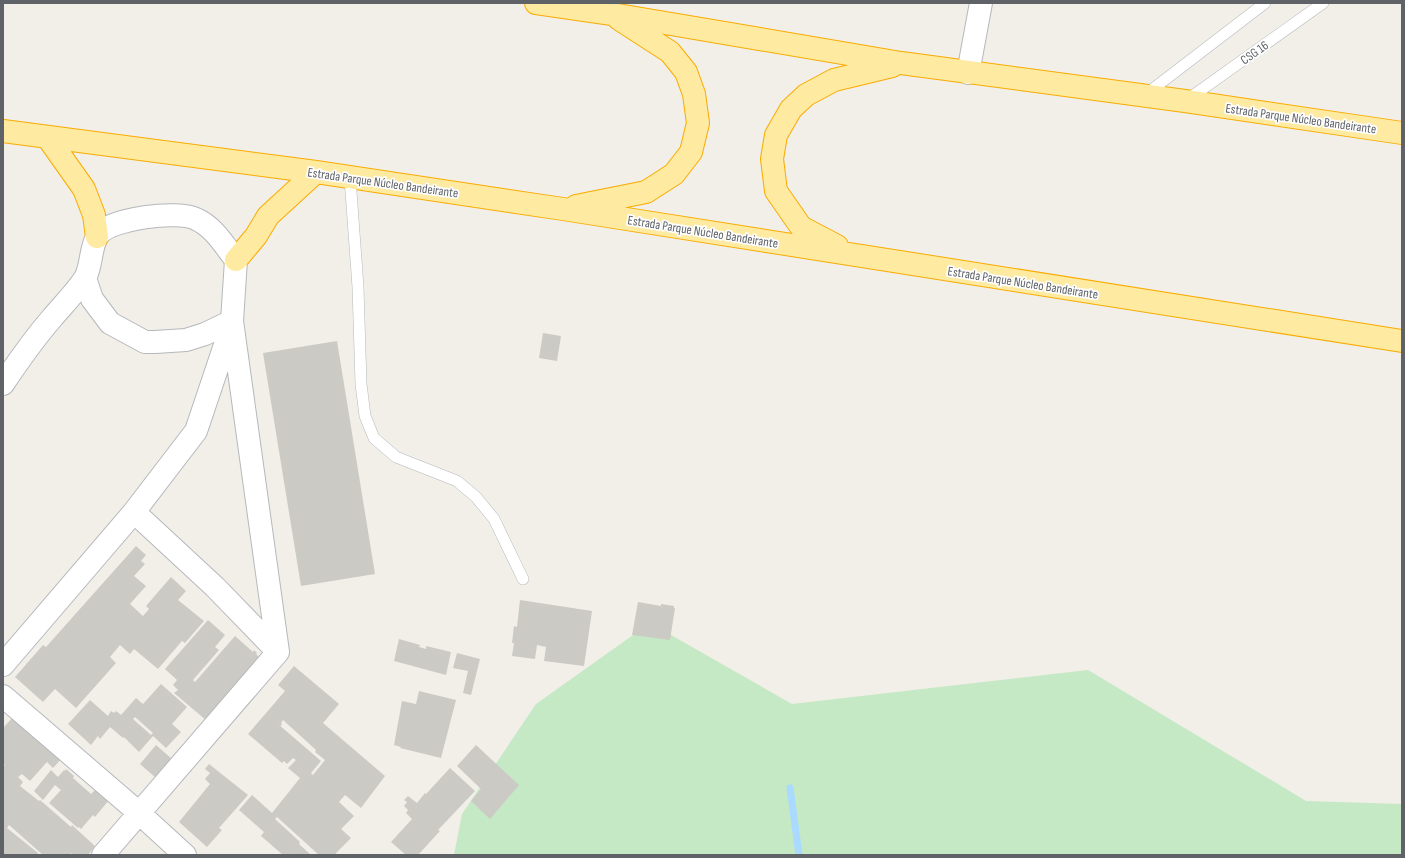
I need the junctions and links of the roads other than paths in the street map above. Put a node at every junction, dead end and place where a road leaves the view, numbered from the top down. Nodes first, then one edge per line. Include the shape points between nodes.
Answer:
1 (536, 3) edge
2 (981, 3) edge
3 (1266, 3) edge
4 (1323, 3) edge
5 (612, 14) junction
6 (901, 64) junction
7 (968, 73) junction
8 (1144, 96) junction
9 (1185, 101) junction
10 (3, 132) edge
11 (1402, 133) edge
12 (48, 138) junction
13 (316, 172) junction
14 (350, 178) junction
15 (563, 209) junction
16 (97, 237) junction
17 (855, 255) junction
18 (236, 260) junction
19 (85, 278) junction
20 (232, 322) junction
21 (1402, 342) edge
22 (3, 384) edge
23 (134, 512) junction
24 (523, 580) dead end
25 (278, 652) junction
26 (3, 665) edge
27 (3, 696) edge
28 (139, 813) junction
29 (103, 855) edge
30 (185, 855) edge

1 - 5 highway, Estrada Parque Núcleo Bandeirante
2 - 7 street
3 - 8 lane
4 - 9 lane, CSG 16
5 - 6 highway, Estrada Parque Núcleo Bandeirante
5 - 15 highway via 670,52 686,72 694,94 698,123 691,152 674,174 646,192
6 - 7 highway, Estrada Parque Núcleo Bandeirante
6 - 17 highway via 834,80 806,95 791,109 776,135 772,159 776,191 801,227
7 - 8 highway, Estrada Parque Núcleo Bandeirante
8 - 9 highway, Estrada Parque Núcleo Bandeirante
9 - 11 highway, Estrada Parque Núcleo Bandeirante
10 - 12 highway, Estrada Parque Núcleo Bandeirante
12 - 13 highway, Estrada Parque Núcleo Bandeirante
12 - 16 highway via 84,190 94,215
13 - 14 highway, Estrada Parque Núcleo Bandeirante
13 - 18 highway via 268,216 256,236
14 - 15 highway, Estrada Parque Núcleo Bandeirante
14 - 24 lane via 358,287 361,384 365,416 374,438 396,457 456,481 476,497 494,518
15 - 17 highway, Estrada Parque Núcleo Bandeirante
16 - 18 street via 102,231 130,220 151,216 183,215 196,219 213,230
16 - 19 street
17 - 21 highway, Estrada Parque Núcleo Bandeirante
18 - 20 street
19 - 20 street via 92,299 110,323 145,342 186,340
19 - 22 street via 27,347
20 - 23 street via 196,431
20 - 25 street
23 - 25 street via 215,587
23 - 26 street
25 - 28 street
27 - 28 street
28 - 29 street
28 - 30 street

